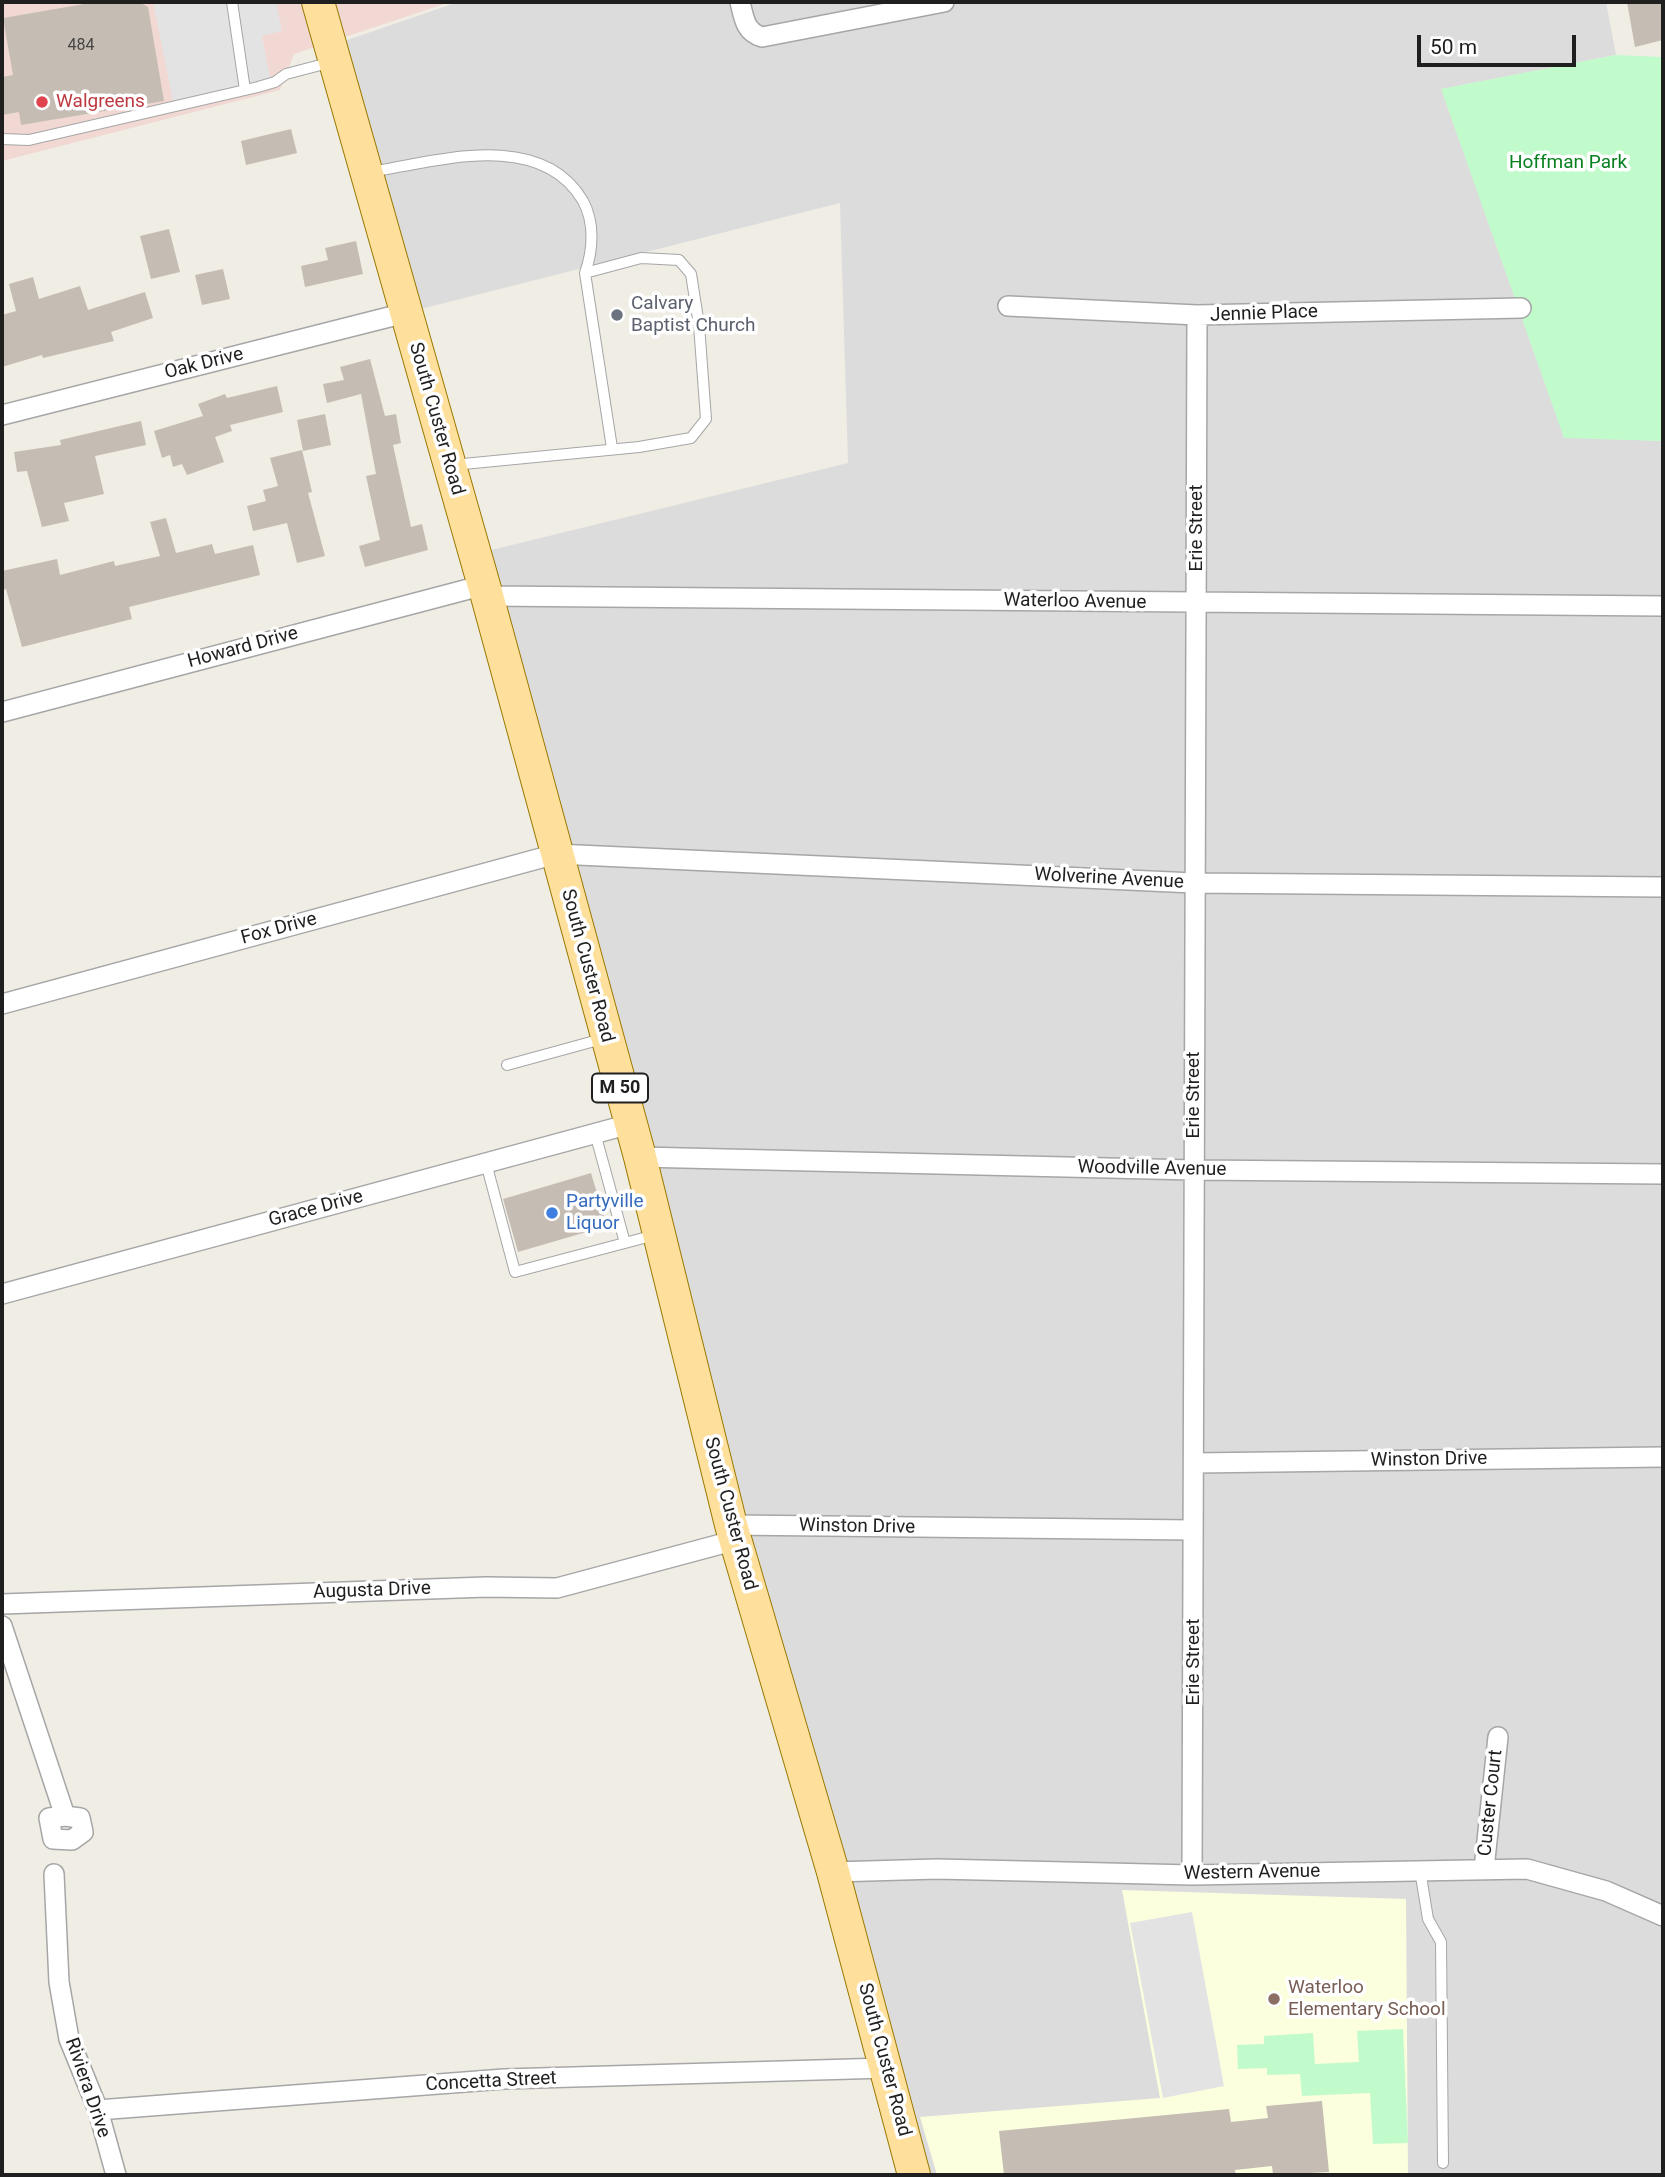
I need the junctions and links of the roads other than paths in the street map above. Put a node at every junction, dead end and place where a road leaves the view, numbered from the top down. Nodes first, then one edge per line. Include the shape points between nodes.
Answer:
1 (232, 2) edge
2 (318, 2) edge
3 (740, 2) edge
4 (944, 2) edge
5 (333, 62) junction
6 (245, 90) junction
7 (2, 139) edge
8 (365, 173) junction
9 (585, 273) junction
10 (1008, 306) dead end
11 (1521, 309) dead end
12 (405, 313) junction
13 (1197, 316) junction
14 (2, 415) edge
15 (612, 448) junction
16 (449, 466) junction
17 (485, 590) junction
18 (1198, 603) junction
19 (1663, 606) edge
20 (2, 712) edge
21 (556, 854) junction
22 (1194, 883) junction
23 (1663, 887) edge
24 (2, 1004) edge
25 (606, 1038) junction
26 (507, 1065) dead end
27 (630, 1124) junction
28 (595, 1133) junction
29 (640, 1157) junction
30 (486, 1163) junction
31 (1194, 1170) junction
32 (1663, 1174) edge
33 (659, 1234) junction
34 (625, 1243) junction
35 (2, 1294) edge
36 (1663, 1457) edge
37 (1194, 1463) junction
38 (1193, 1530) junction
39 (733, 1533) junction
40 (2, 1604) edge
41 (2, 1626) edge
42 (1498, 1737) dead end
43 (65, 1816) dead end
44 (1484, 1869) junction
45 (1420, 1870) junction
46 (833, 1872) junction
47 (54, 1874) dead end
48 (1192, 1875) junction
49 (1663, 1916) edge
50 (886, 2068) junction
51 (98, 2110) junction
52 (1443, 2163) dead end
53 (116, 2175) edge
54 (914, 2175) edge

1 - 6 lane
2 - 5 main road, South Custer Road / M 50
3 - 4 street via 750,32 762,37
5 - 6 lane
5 - 8 main road, South Custer Road / M 50
6 - 7 lane via 29,140
8 - 9 lane via 451,159 514,156 552,168 574,187 589,212 592,253
8 - 12 main road, South Custer Road / M 50
9 - 15 lane
9 - 15 lane via 641,258 679,260 691,274 699,324 706,419 691,438
10 - 13 street, Jennie Place
11 - 13 street, Jennie Place
12 - 14 street, Oak Drive
12 - 16 main road, South Custer Road / M 50
13 - 18 street, Erie Street
15 - 16 lane
16 - 17 main road, South Custer Road / M 50
17 - 18 street, Waterloo Avenue
17 - 20 street, Howard Drive
17 - 21 main road, South Custer Road / M 50
18 - 19 street, Waterloo Avenue
18 - 22 street, Erie Street
21 - 22 street, Wolverine Avenue
21 - 24 street, Fox Drive
21 - 25 main road, South Custer Road / M 50
22 - 23 street, Wolverine Avenue
22 - 31 street, Erie Street
25 - 26 lane
25 - 27 main road, South Custer Road / M 50
27 - 28 street, Grace Drive
27 - 29 main road, South Custer Road / M 50
28 - 30 street, Grace Drive
28 - 34 lane
29 - 31 street, Woodville Avenue
29 - 33 main road, South Custer Road / M 50
30 - 34 lane via 515,1272
30 - 35 street, Grace Drive
31 - 32 street, Woodville Avenue
31 - 37 street, Erie Street
33 - 34 lane
33 - 39 main road, South Custer Road / M 50
36 - 37 street, Winston Drive
37 - 38 street, Erie Street
38 - 39 street, Winston Drive
38 - 48 street, Erie Street
39 - 40 street, Augusta Drive via 557,1588
39 - 46 main road, South Custer Road / M 50
41 - 43 street
42 - 44 street, Custer Court
44 - 45 street, Western Avenue
44 - 49 street, Western Avenue via 1527,1869 1552,1875 1606,1891
45 - 48 street, Western Avenue
45 - 52 lane via 1428,1919 1441,1942
46 - 48 street, Western Avenue via 937,1868
46 - 50 main road, South Custer Road / M 50
47 - 51 street, Riviera Drive via 59,1982 69,2039
50 - 51 street, Concetta Street via 505,2079
50 - 54 main road, South Custer Road / M 50
51 - 53 street, Riviera Drive

